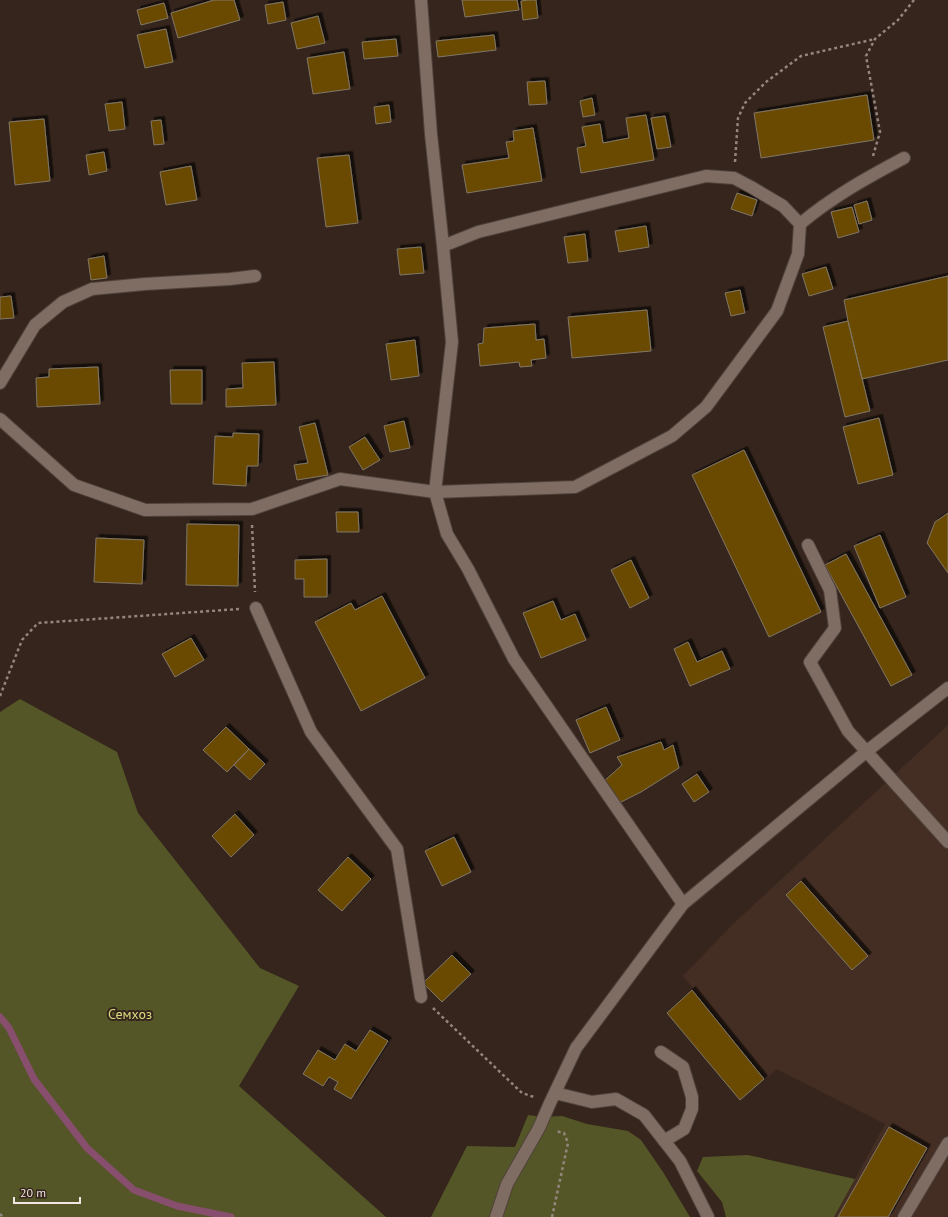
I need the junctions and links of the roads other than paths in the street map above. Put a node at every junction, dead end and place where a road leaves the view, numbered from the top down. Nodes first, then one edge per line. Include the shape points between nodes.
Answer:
1 (421, 0) edge
2 (904, 158) dead end
3 (800, 224) junction
4 (443, 246) junction
5 (254, 276) dead end
6 (0, 383) edge
7 (0, 419) edge
8 (435, 492) junction
9 (808, 546) dead end
10 (256, 608) road end
11 (948, 688) edge
12 (867, 751) junction
13 (948, 842) edge
14 (683, 904) junction
15 (421, 997) road end
16 (661, 1052) dead end
17 (552, 1098) junction
18 (664, 1141) junction
19 (948, 1143) edge
20 (496, 1217) edge
21 (708, 1217) edge
22 (904, 1217) edge

1 - 4 street
2 - 3 street via 818,208
3 - 4 street via 783,206 734,178 706,176 478,232
3 - 8 street via 798,254 777,311 706,407 672,436 575,487
4 - 8 street via 452,342
5 - 6 street via 92,289 63,302 35,325
7 - 8 street via 74,485 145,510 252,510 340,479
8 - 14 street via 447,534 514,659
9 - 12 street via 830,590 835,628 810,662 848,731
10 - 15 street via 311,732 397,849
11 - 12 street
12 - 13 street
12 - 14 street
14 - 17 street via 576,1048
16 - 18 street via 683,1067 692,1097 692,1109 684,1130
17 - 18 street via 592,1102 616,1099 644,1115
17 - 20 street via 539,1128 507,1184
18 - 21 street via 680,1161
19 - 22 street

